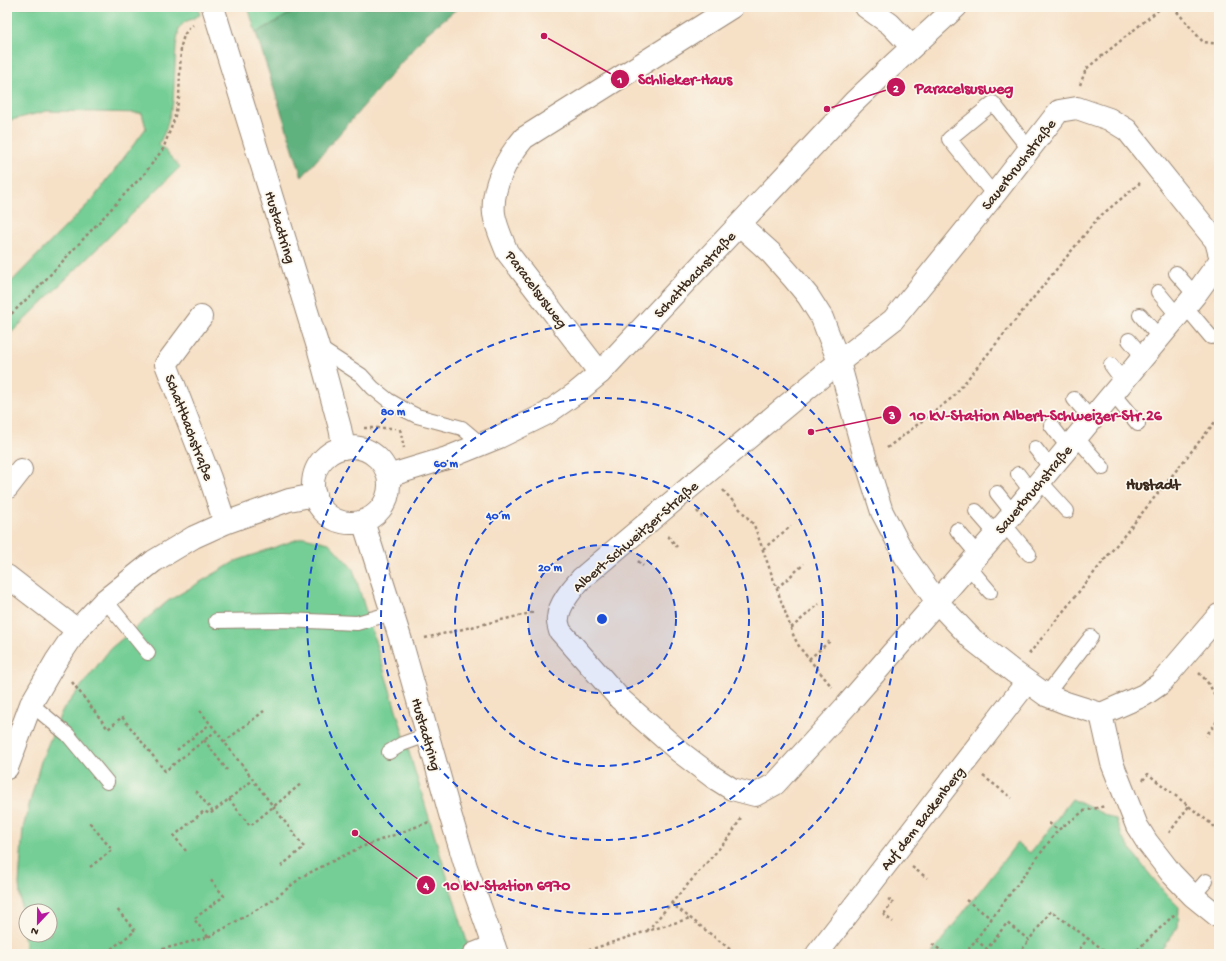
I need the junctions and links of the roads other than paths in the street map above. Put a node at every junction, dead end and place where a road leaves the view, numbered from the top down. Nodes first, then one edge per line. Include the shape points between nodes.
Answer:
1 (732, 7) edge
2 (866, 7) edge
3 (956, 7) edge
4 (214, 11) edge
5 (912, 46) junction
6 (1029, 149) junction
7 (994, 195) junction
8 (740, 224) junction
9 (1219, 252) edge
10 (1219, 262) edge
11 (1176, 273) dead end
12 (1158, 292) dead end
13 (1186, 305) junction
14 (1140, 314) dead end
15 (201, 317) dead end
16 (1159, 337) junction
17 (1211, 337) dead end
18 (1129, 340) dead end
19 (318, 347) junction
20 (1143, 357) junction
21 (839, 362) junction
22 (600, 373) junction
23 (1115, 380) junction
24 (1074, 399) dead end
25 (1091, 419) junction
26 (1138, 424) dead end
27 (1051, 425) dead end
28 (342, 438) junction
29 (1072, 442) junction
30 (481, 444) junction
31 (1035, 448) dead end
32 (1103, 468) dead end
33 (21, 470) dead end
34 (1018, 474) dead end
35 (388, 476) junction
36 (1041, 480) junction
37 (7, 488) edge
38 (997, 493) dead end
39 (315, 495) junction
40 (976, 511) dead end
41 (1067, 511) dead end
42 (363, 521) junction
43 (225, 523) junction
44 (1004, 524) junction
45 (957, 530) dead end
46 (1029, 554) dead end
47 (973, 560) junction
48 (7, 576) edge
49 (990, 592) dead end
50 (105, 600) junction
51 (937, 602) junction
52 (392, 613) junction
53 (1219, 615) edge
54 (216, 621) dead end
55 (77, 630) junction
56 (1091, 636) dead end
57 (148, 653) dead end
58 (1021, 677) junction
59 (1046, 695) junction
60 (30, 704) junction
61 (1101, 714) junction
62 (427, 735) junction
63 (389, 752) dead end
64 (7, 767) edge
65 (107, 782) dead end
66 (1219, 917) edge
67 (496, 950) edge
68 (474, 954) edge
69 (817, 954) edge

1 - 22 street, Paracelsusweg via 524,138 508,160 503,172 495,197 494,213 498,232 507,252
2 - 5 street via 890,24
3 - 5 street, Schattbachstraße
4 - 19 street, Hustadtring
5 - 8 street, Schattbachstraße via 824,134
6 - 7 street, Sauerbruchstraße
6 - 7 lane via 993,103 949,139
6 - 9 street, Sauerbruchstraße via 1060,111 1078,108 1109,118 1127,130 1216,241
7 - 21 street, Sauerbruchstraße via 893,320
8 - 21 street via 771,253 808,296 822,318
8 - 22 street, Schattbachstraße
10 - 13 street, Sauerbruchstraße
11 - 13 lane
12 - 13 lane
13 - 16 street, Sauerbruchstraße
13 - 17 lane
14 - 16 lane
15 - 43 street, Schattbachstraße via 166,364
16 - 20 street, Sauerbruchstraße
18 - 20 lane
19 - 28 street, Hustadtring
19 - 30 lane via 361,374 388,400 417,416 462,428
20 - 23 street, Sauerbruchstraße
21 - 51 street via 882,512 905,556
21 - 51 street, Albert-Schweitzer-Straße via 581,579 569,593 557,618 560,631 620,699 680,752 732,789 755,794 775,784
22 - 30 street, Schattbachstraße via 546,414
23 - 25 street, Sauerbruchstraße
23 - 26 lane
24 - 25 lane
25 - 29 street, Sauerbruchstraße
27 - 29 lane
28 - 35 street via 353,447 372,453 385,467
28 - 39 street via 317,469
29 - 32 lane
29 - 36 street, Sauerbruchstraße
30 - 35 street, Schattbachstraße via 447,458
31 - 36 lane
33 - 37 street
34 - 36 lane
35 - 42 street via 388,492 382,507
36 - 41 lane
36 - 44 street, Sauerbruchstraße
38 - 44 lane
39 - 42 street via 323,510 337,520 354,523
39 - 43 street via 289,500
40 - 44 lane
42 - 52 street, Hustadtring
43 - 50 street via 194,537 154,561
44 - 46 lane
44 - 47 street, Sauerbruchstraße
45 - 47 lane
47 - 49 lane
47 - 51 street, Sauerbruchstraße
48 - 55 street
50 - 55 street
50 - 57 lane
51 - 58 street via 974,640
52 - 54 lane via 357,623
52 - 62 street, Hustadtring
53 - 61 street via 1160,684 1144,695
55 - 60 street
56 - 59 lane
58 - 59 street
58 - 69 street, Auf dem Backenberg via 965,762
59 - 61 street
60 - 64 street
60 - 65 lane via 68,735
61 - 66 street via 1112,763 1137,826 1171,873 1200,889
62 - 63 lane
62 - 67 street, Hustadtring via 466,867
67 - 68 street, Hustadtring

